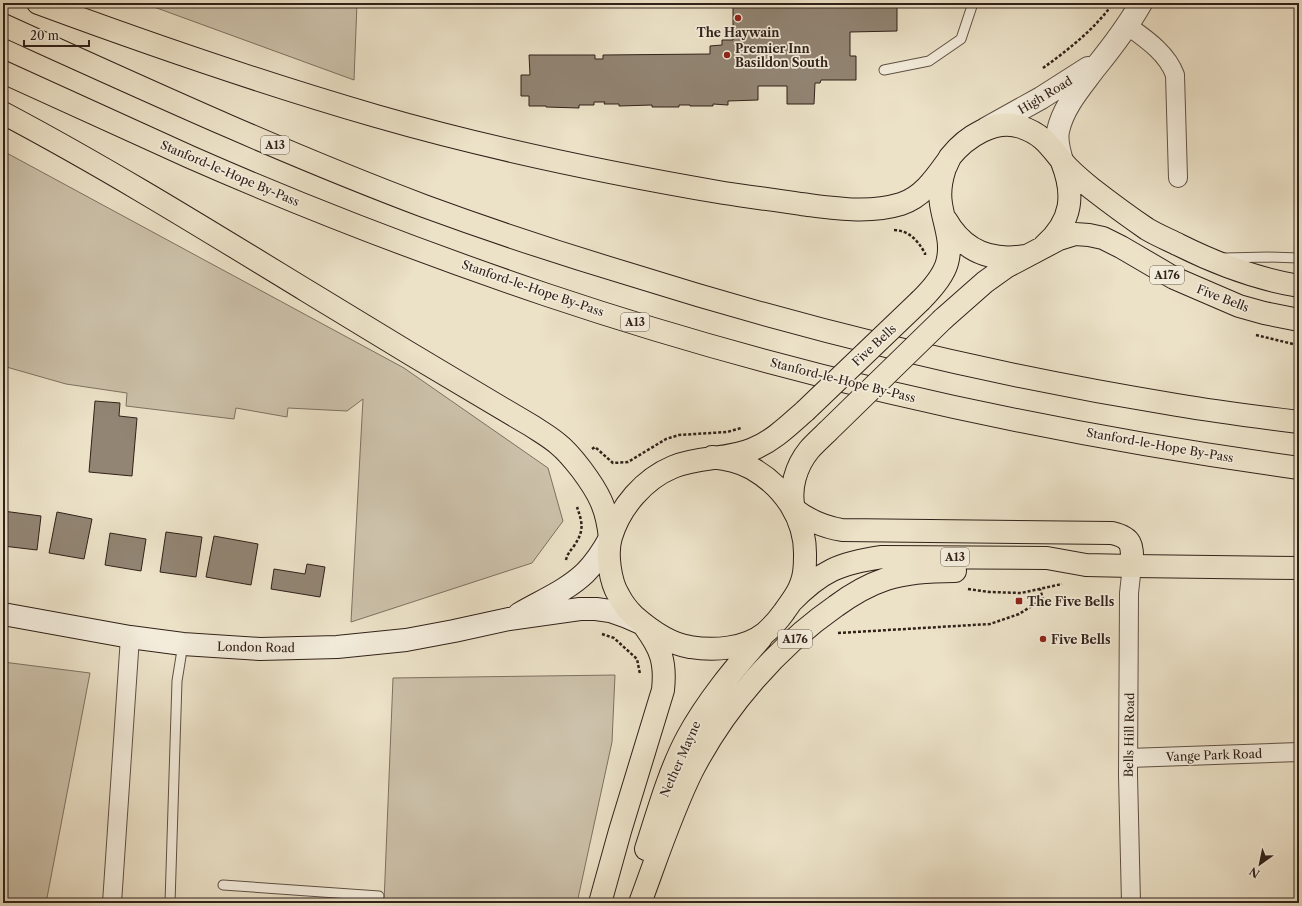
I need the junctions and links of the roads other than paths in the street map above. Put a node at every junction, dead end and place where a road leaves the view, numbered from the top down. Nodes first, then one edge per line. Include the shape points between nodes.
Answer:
1 (38, 3) edge
2 (973, 3) edge
3 (1133, 13) edge
4 (3, 25) edge
5 (1109, 50) junction
6 (884, 70) dead end
7 (3, 72) edge
8 (3, 113) edge
9 (977, 133) junction
10 (949, 159) junction
11 (1062, 161) junction
12 (1178, 178) dead end
13 (945, 218) junction
14 (1034, 252) junction
15 (1204, 257) junction
16 (1299, 258) edge
17 (1299, 286) edge
18 (1299, 320) edge
19 (1299, 422) edge
20 (712, 458) junction
21 (1299, 468) edge
22 (794, 510) junction
23 (610, 538) junction
24 (1086, 564) junction
25 (1132, 566) junction
26 (1299, 568) edge
27 (792, 602) junction
28 (3, 614) edge
29 (509, 619) junction
30 (643, 624) junction
31 (765, 634) junction
32 (130, 637) junction
33 (183, 644) junction
34 (1299, 752) edge
35 (1129, 758) junction
36 (224, 885) dead end
37 (379, 896) dead end
38 (112, 903) edge
39 (170, 903) edge
40 (600, 903) edge
41 (629, 903) edge
42 (640, 903) edge
43 (1131, 903) edge

1 - 10 main road via 184,56 378,116 526,154 668,183 836,208 874,210 903,204 916,197
2 - 6 lane via 961,39 929,61
3 - 5 main road, High Road
3 - 12 street via 1149,42 1162,53 1176,75
4 - 19 main road, A13 via 166,99 424,206 553,251 674,289 922,355 1178,405
5 - 9 main road, High Road via 1065,84
5 - 11 main road, High Road via 1070,101 1063,116 1058,131
7 - 21 main road, Stanford-le-Hope By-Pass / A13 via 279,195 409,246 665,332 778,364 915,398 1170,448
8 - 23 main road via 124,180 558,444 571,455 595,487 603,503
9 - 10 main road, Five Bells / A176 via 960,146
9 - 11 main road, Five Bells / A176 via 1001,126 1020,126 1041,137
10 - 13 main road, Five Bells / A176 via 940,190
11 - 14 main road, Five Bells / A176 via 1068,176 1068,210 1064,223 1051,239
11 - 15 main road, Five Bells / A176 via 1091,188 1148,229
13 - 14 main road, Five Bells / A176 via 952,232 963,242 988,256 1014,258
13 - 20 main road, Five Bells / A176, bridge via 950,250 947,265 921,300 770,441 735,455
14 - 18 main road, Five Bells / A176 via 1075,234 1104,238 1174,278 1210,294 1239,306
14 - 22 main road, Five Bells / A176, bridge via 985,282 942,319 809,450 798,469 792,489 791,500
15 - 16 lane
15 - 17 main road, Five Bells / A176 via 1278,283
20 - 22 main road, Five Bells / A176 via 732,460 752,468 771,482
20 - 23 main road, Five Bells / A176 via 672,467 641,488 618,519
22 - 25 main road via 813,522 842,530 1112,532 1127,538 1131,544
22 - 27 main road, Five Bells / A176 via 803,532 806,550 801,585
23 - 29 main road, London Road via 595,562 572,583
23 - 30 main road, Five Bells / A176 via 608,556 618,595
24 - 25 main road, A13
24 - 27 main road, A13 via 1047,558 882,557 845,564 824,573
24 - 42 main road, A176 via 1039,571 940,571 907,574 886,579 861,590 826,613 785,648 763,671 718,728 695,766 679,800
25 - 26 main road, A13
25 - 35 street, Bells Hill Road via 1129,593
27 - 31 main road, Five Bells / A176
28 - 32 main road, London Road
29 - 30 main road, London Road via 596,609 610,611
29 - 33 main road, London Road via 406,640 337,647 260,649
30 - 31 main road, Five Bells / A176 via 671,641 688,647 706,649 727,648 747,643
30 - 40 main road, A176 via 663,661 663,690
31 - 41 main road, Nether Mayne / A176 via 717,690 686,739 659,808
32 - 33 main road, London Road
32 - 38 street
33 - 39 lane via 177,681
34 - 35 street, Vange Park Road
35 - 43 street, Bells Hill Road
36 - 37 lane

